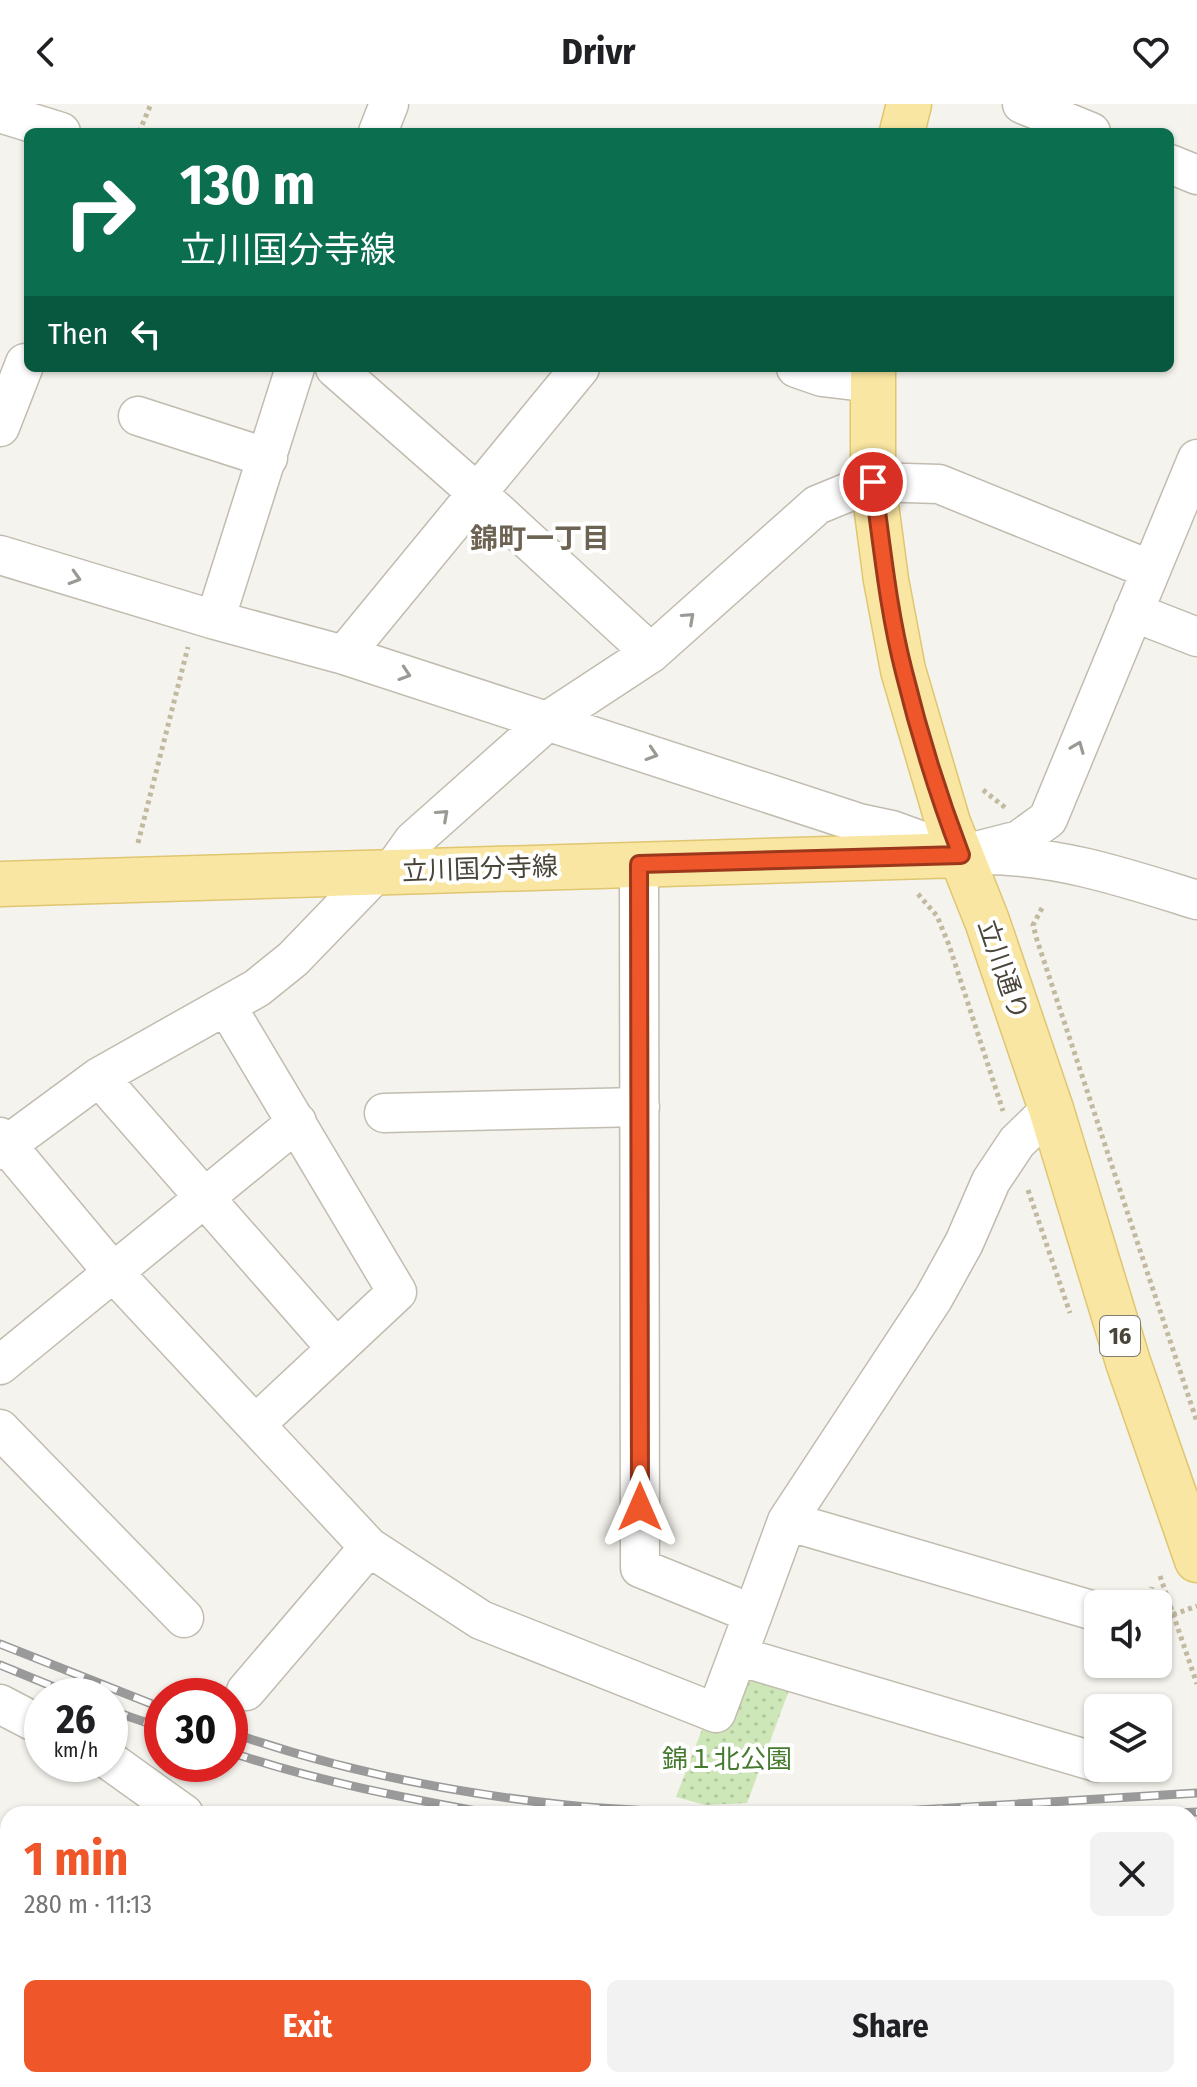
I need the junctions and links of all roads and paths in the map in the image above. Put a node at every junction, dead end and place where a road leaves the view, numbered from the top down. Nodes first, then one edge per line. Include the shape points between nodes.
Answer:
1 (151, 104) edge
2 (389, 104) edge
3 (909, 104) edge
4 (1022, 104) edge
5 (0, 113) edge
6 (48, 128) edge
7 (141, 128) edge
8 (380, 128) edge
9 (903, 128) edge
10 (1081, 128) edge
11 (1174, 166) edge
12 (1197, 175) edge
13 (24, 366) edge
14 (294, 372) edge
15 (340, 372) edge
16 (577, 372) edge
17 (808, 372) edge
18 (873, 376) edge
19 (138, 416) dead end
20 (0, 427) edge
21 (268, 458) junction
22 (1197, 459) edge
23 (873, 482) junction
24 (476, 492) junction
25 (0, 555) edge
26 (1151, 570) junction
27 (1133, 612) junction
28 (206, 618) junction
29 (1197, 637) edge
30 (651, 653) junction
31 (344, 655) junction
32 (549, 720) junction
33 (983, 790) dead end
34 (1018, 819) dead end
35 (135, 855) dead end
36 (961, 855) junction
37 (639, 864) junction
38 (384, 872) junction
39 (0, 884) edge
40 (909, 884) dead end
41 (1197, 900) edge
42 (1042, 908) dead end
43 (227, 1007) junction
44 (99, 1077) junction
45 (640, 1107) junction
46 (1051, 1109) junction
47 (384, 1113) dead end
48 (297, 1122) junction
49 (2, 1144) edge
50 (1001, 1165) junction
51 (203, 1197) junction
52 (112, 1271) junction
53 (1072, 1318) dead end
54 (336, 1348) junction
55 (0, 1365) edge
56 (1197, 1422) edge
57 (256, 1424) junction
58 (0, 1429) edge
59 (787, 1521) junction
60 (369, 1547) junction
61 (1177, 1564) edge
62 (1152, 1587) dead end
63 (1151, 1590) edge
64 (1197, 1606) edge
65 (1084, 1608) edge
66 (753, 1614) junction
67 (1172, 1615) edge
68 (184, 1618) dead end
69 (738, 1656) junction
70 (1197, 1684) edge
71 (248, 1689) edge
72 (0, 1704) edge
73 (24, 1717) edge
74 (1084, 1758) edge
75 (128, 1774) edge
76 (173, 1806) edge

1 - 7 path
2 - 8 street
3 - 9 main road
4 - 10 street
5 - 6 street
11 - 12 street
13 - 20 street
14 - 21 street
15 - 24 street
16 - 24 street
17 - 18 street via 822,377
18 - 23 main road, 立川通り / 16
19 - 21 street
21 - 28 street
22 - 26 street
23 - 26 street via 939,484
30 -> 23 street via 817,505
23 - 36 main road, 立川通り / 16 via 903,670
24 - 30 street
24 - 31 street
25 -> 28 street
26 - 27 street
27 - 29 street
36 -> 27 street via 1019,840 1048,819
28 - 31 street
28 - 35 path
30 - 32 street
31 -> 32 street
32 -> 36 street
38 -> 32 street
33 - 34 path
36 - 37 main road, 立川国分寺線
36 - 41 street via 1023,855 1080,864
36 - 46 main road, 立川通り / 16
37 - 38 main road, 立川国分寺線
37 - 45 street
38 - 39 main road, 立川国分寺線
38 - 43 street via 293,959
40 - 50 path via 937,916 1006,1119 992,1155
42 - 56 path via 1033,925 1037,940
43 - 44 street
43 - 48 street
44 - 49 street
44 - 51 street
45 - 47 street
45 - 66 street via 640,1568
46 - 50 street
46 - 61 main road, 立川通り / 16 via 1128,1362
48 - 51 street
48 - 54 street via 397,1292
49 - 52 street
50 - 53 path via 1026,1185
50 - 59 street via 933,1299
51 - 52 street
51 - 54 street
52 - 55 street
52 - 57 street
54 - 57 street
57 - 60 street
58 - 68 street
59 - 65 street
59 - 66 street
60 - 69 street via 481,1620 716,1713
60 - 71 street
61 - 70 path
62 - 63 path
64 - 67 path, bridge
66 - 69 street
69 - 74 street
72 - 73 street
75 - 76 street

